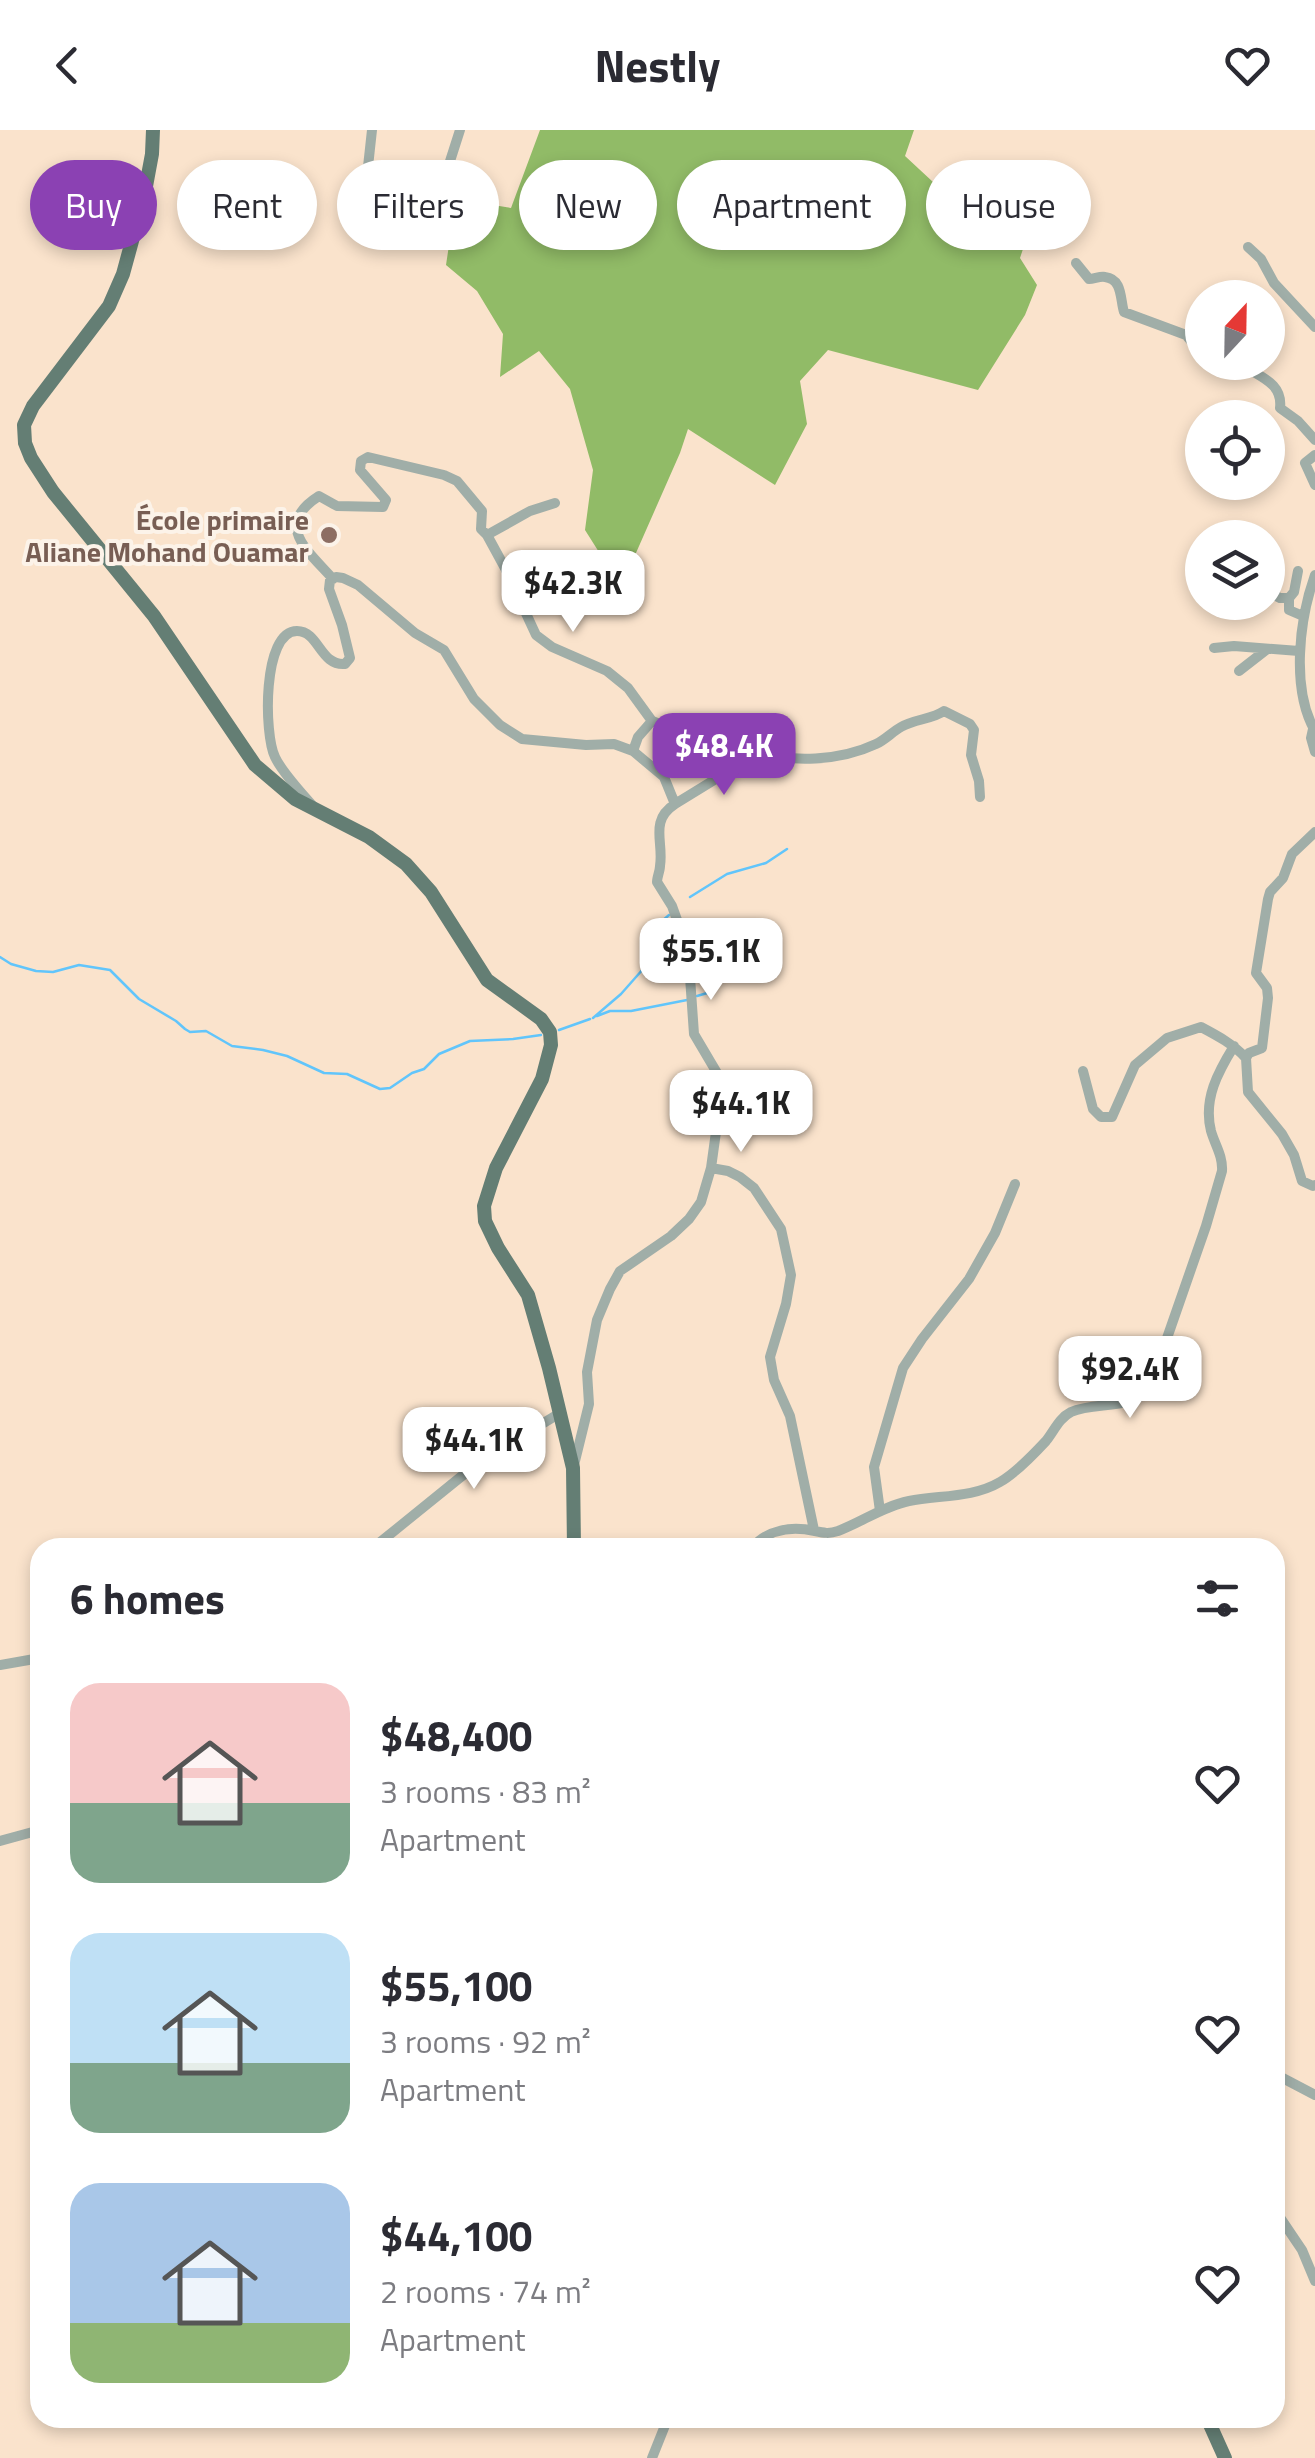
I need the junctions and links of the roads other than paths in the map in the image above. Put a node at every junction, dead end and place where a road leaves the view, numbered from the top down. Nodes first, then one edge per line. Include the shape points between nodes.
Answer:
1 (153, 130) edge
2 (372, 130) edge
3 (460, 130) edge
4 (1248, 247) dead end
5 (1076, 263) dead end
6 (1315, 327) edge
7 (1185, 334) edge
8 (1266, 380) edge
9 (1315, 440) edge
10 (1315, 455) edge
11 (1315, 485) edge
12 (556, 503) dead end
13 (487, 535) junction
14 (1298, 572) dead end
15 (1315, 575) edge
16 (333, 579) junction
17 (1285, 598) edge
18 (1290, 598) junction
19 (1303, 616) junction
20 (1214, 648) dead end
21 (1267, 649) junction
22 (1299, 651) junction
23 (1239, 670) dead end
24 (652, 721) junction
25 (1314, 730) edge
26 (633, 750) junction
27 (1315, 752) edge
28 (736, 762) dead end
29 (980, 797) dead end
30 (675, 804) junction
31 (320, 814) junction
32 (1315, 832) edge
33 (1234, 1046) junction
34 (1246, 1058) junction
35 (1082, 1071) dead end
36 (711, 1168) junction
37 (1015, 1184) dead end
38 (1315, 1185) edge
39 (560, 1413) junction
40 (573, 1468) junction
41 (880, 1511) junction
42 (814, 1530) junction
43 (385, 1538) edge
44 (574, 1538) edge
45 (763, 1538) edge
46 (30, 1660) edge
47 (0, 1665) edge
48 (30, 1833) edge
49 (0, 1842) edge
50 (1285, 2079) edge
51 (1315, 2095) edge
52 (1285, 2225) edge
53 (1315, 2280) edge
54 (664, 2428) edge
55 (1212, 2428) edge
56 (652, 2458) edge
57 (1225, 2458) edge

1 - 31 main road via 123,274 109,306 32,406 25,444 53,492 154,616 255,765
2 - 3 street via 367,176 380,185 430,194 443,182
4 - 6 street
5 - 7 street via 1089,278 1113,281 1129,316
8 - 9 street via 1277,387 1280,408
10 - 11 street via 1305,463
12 - 13 street
13 - 16 street via 482,511 457,481 368,457 360,470 386,500 383,506 337,506 319,496 296,519 304,546
13 - 24 street via 536,635 607,670
14 - 18 street
15 - 19 street
16 - 26 street via 358,585 444,650 474,699 522,739
16 - 31 street via 329,589 350,658 335,665 311,638 294,631 276,646 270,679 275,758
17 - 18 street
18 - 19 street via 1289,610
19 - 22 street
20 - 21 street
21 - 22 street
21 - 23 street
22 - 25 street
24 - 26 street
24 - 29 street via 674,730 730,734 765,752 806,760 857,752 944,711 974,730
25 - 27 street
26 - 30 street via 664,777
28 - 30 street
30 - 36 street via 662,818 657,882 681,931 694,1034 720,1078
31 - 39 main road via 406,864 488,980 550,1032 542,1079 484,1206 489,1231 528,1295
32 - 34 street via 1288,859 1270,892 1256,973 1267,988 1267,1017 1262,1048
33 - 34 street
33 - 35 street via 1201,1028 1167,1038 1135,1065 1112,1118 1093,1109
33 - 41 street via 1211,1093 1210,1129 1222,1170 1144,1395 1072,1412 1000,1482
34 - 38 street via 1248,1092 1282,1134 1302,1180
36 - 40 street via 689,1219 620,1271 610,1288 598,1320 589,1404
36 - 42 street via 754,1188 780,1228 791,1275 770,1357
37 - 41 street via 969,1279 904,1368 874,1468
39 - 40 main road
39 - 43 street via 478,1463
40 - 44 main road
41 - 42 street via 834,1532
42 - 45 street via 786,1528
46 - 47 street
48 - 49 street
50 - 51 street
52 - 53 street
54 - 56 street
55 - 57 main road

